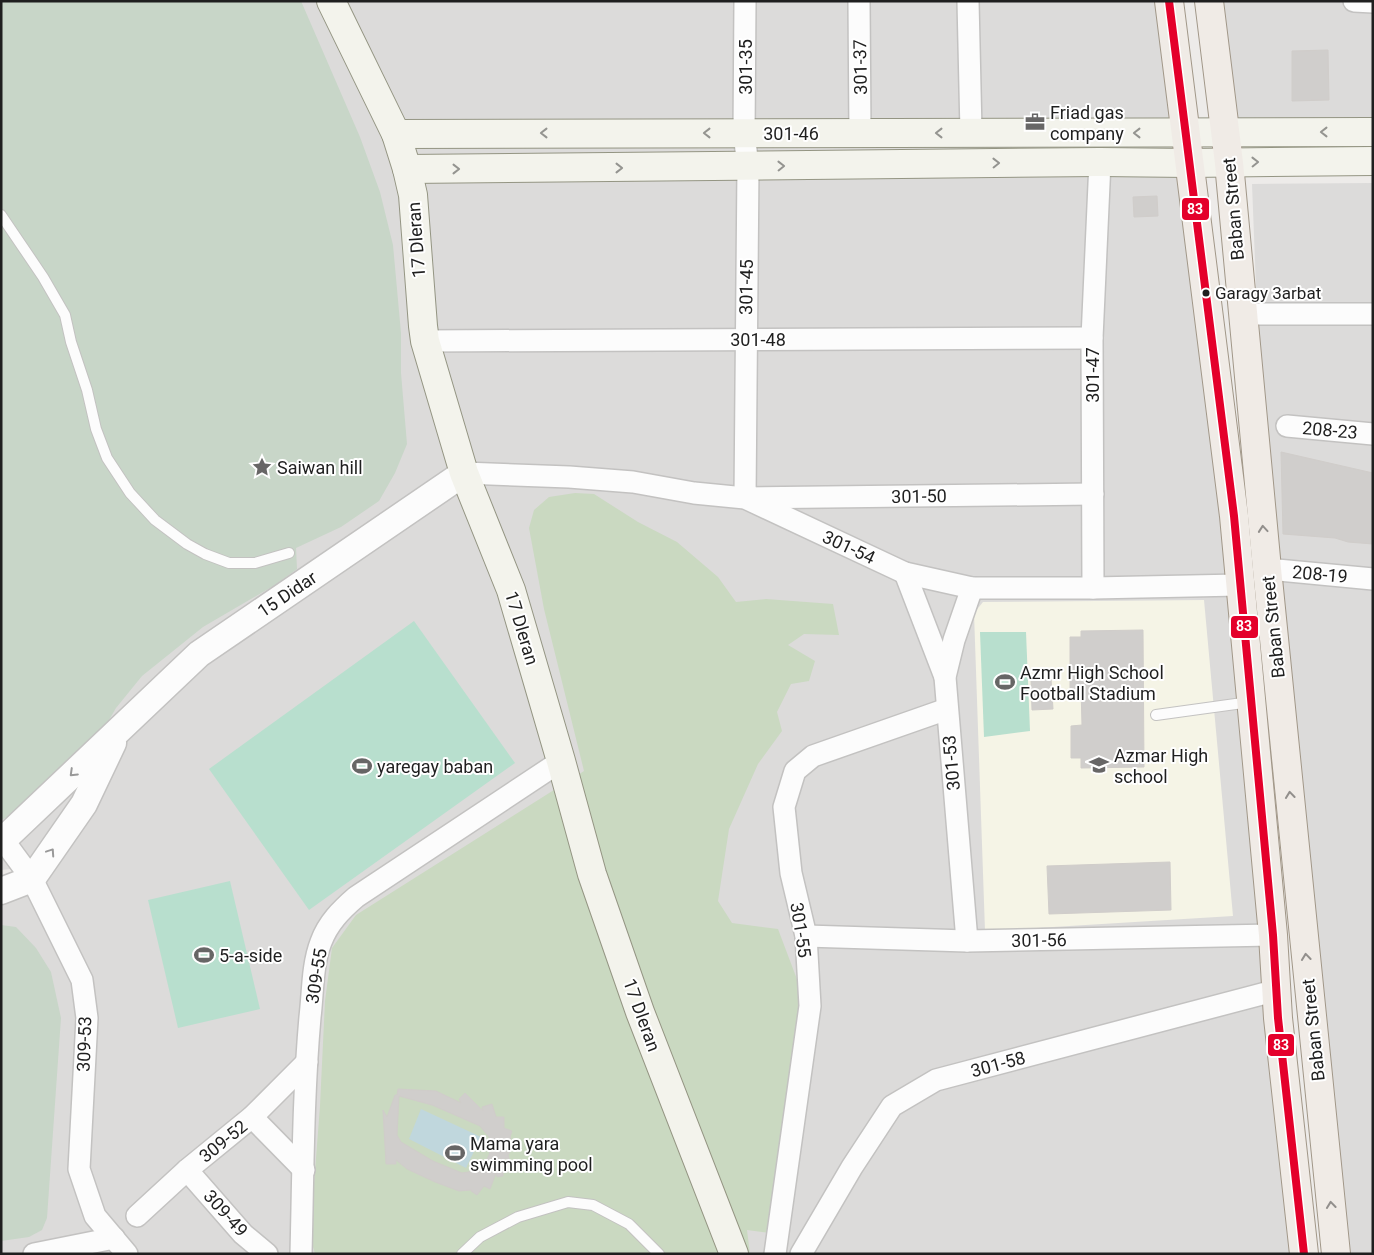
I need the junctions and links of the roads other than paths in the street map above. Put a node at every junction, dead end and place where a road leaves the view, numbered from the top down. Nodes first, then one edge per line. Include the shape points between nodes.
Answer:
1 (332, 1) edge
2 (745, 1) edge
3 (859, 1) edge
4 (968, 1) edge
5 (1169, 1) edge
6 (1209, 1) edge
7 (1354, 1) edge
8 (1373, 2) edge
9 (971, 132) junction
10 (1186, 132) junction
11 (1226, 132) junction
12 (1373, 132) edge
13 (744, 133) junction
14 (860, 133) junction
15 (396, 134) junction
16 (1373, 161) edge
17 (1100, 162) junction
18 (1189, 163) junction
19 (1229, 163) junction
20 (748, 167) junction
21 (408, 170) junction
22 (1, 215) edge
23 (1243, 314) junction
24 (1373, 314) edge
25 (1092, 338) junction
26 (746, 339) junction
27 (425, 341) junction
28 (1287, 426) dead end
29 (1373, 434) edge
30 (464, 473) junction
31 (1093, 494) junction
32 (745, 498) junction
33 (289, 553) dead end
34 (1267, 569) junction
35 (905, 573) junction
36 (1373, 579) edge
37 (1240, 585) junction
38 (972, 588) junction
39 (1094, 588) junction
40 (945, 678) junction
41 (1250, 702) junction
42 (947, 709) junction
43 (1156, 715) dead end
44 (121, 727) junction
45 (562, 761) junction
46 (3, 841) edge
47 (32, 879) junction
48 (1, 891) edge
49 (1273, 935) junction
50 (806, 936) junction
51 (967, 941) junction
52 (1277, 990) junction
53 (307, 1062) junction
54 (252, 1117) junction
55 (188, 1170) junction
56 (304, 1170) junction
57 (137, 1216) dead end
58 (121, 1246) edge
59 (45, 1252) edge
60 (267, 1254) edge
61 (301, 1254) edge
62 (462, 1254) edge
63 (659, 1254) edge
64 (734, 1254) edge
65 (775, 1254) edge
66 (801, 1254) edge
67 (1304, 1254) edge
68 (1336, 1254) edge

1 - 15 main road, 17 Dleran
2 - 13 street, 301-35
3 - 14 street, 301-37
4 - 9 street
5 - 10 main road
6 - 11 main road, Baban Street
7 - 8 street
10 -> 9 main road, 301-46
9 -> 14 main road, 301-46
10 - 11 main road, 301-46
10 - 18 main road
12 -> 11 main road, 301-46
11 - 19 main road, Baban Street
13 - 14 main road, 301-46
13 -> 15 main road, 301-46
13 - 20 street, 301-35
15 - 21 main road, 17 Dleran
19 -> 16 main road, 301-46
17 - 18 main road, 301-46
20 -> 17 main road, 301-46
17 - 25 street, 301-47
18 - 19 main road, 301-46
18 - 37 main road
19 - 23 main road, Baban Street
21 -> 20 main road, 301-46
20 - 26 street, 301-45
21 - 27 main road, 17 Dleran
22 - 33 lane via 65,315 96,429 107,458 130,493 155,520 205,554 229,563 254,563
23 - 24 street
34 -> 23 main road, Baban Street
25 - 26 street, 301-48
25 - 31 street, 301-47
26 - 27 street, 301-48
26 - 32 street, 301-45
27 - 30 main road, 17 Dleran
28 - 29 street, 208-23
30 - 32 street, 301-54 via 578,477
30 - 44 street, 15 Didar via 199,654
30 - 45 main road, 17 Dleran via 511,590
31 - 32 street, 301-50
31 - 39 street, 301-47
32 - 35 street, 301-54
34 - 36 street, 208-19
68 -> 34 main road, Baban Street
35 - 38 street, 301-54
35 - 40 street
37 - 39 street, 301-54
37 - 41 main road
38 - 39 street, 301-54
38 - 40 street, 301-53
40 - 42 street, 301-53
41 - 43 lane
41 - 49 main road
42 - 50 street, 301-55 via 813,756 795,771 784,807 790,873
42 - 51 street, 301-53
44 -> 46 street, 15 Didar
47 -> 44 street, 15 Didar via 84,804
45 - 53 street, 309-55 via 356,897 340,911 321,943 315,969
45 - 64 main road, 17 Dleran via 592,874 644,1021
46 - 47 street, 309-53
47 - 48 street
47 - 58 street, 309-53 via 82,980 87,1018 79,1168 95,1216
49 - 51 street, 301-56
49 - 52 main road
50 - 51 street, 301-56
50 - 65 street, 301-55 via 810,1006
52 - 66 street, 301-58 via 936,1080 892,1106 852,1166
52 - 67 main road
53 - 54 street, 309-52
53 - 56 street, 309-55
54 - 55 street, 309-52
54 - 56 street
55 - 57 street, 309-52
55 - 60 street, 309-49 via 243,1234
56 - 61 street, 309-55
58 - 59 street
62 - 63 lane via 480,1237 518,1216 568,1202 593,1205 629,1224

